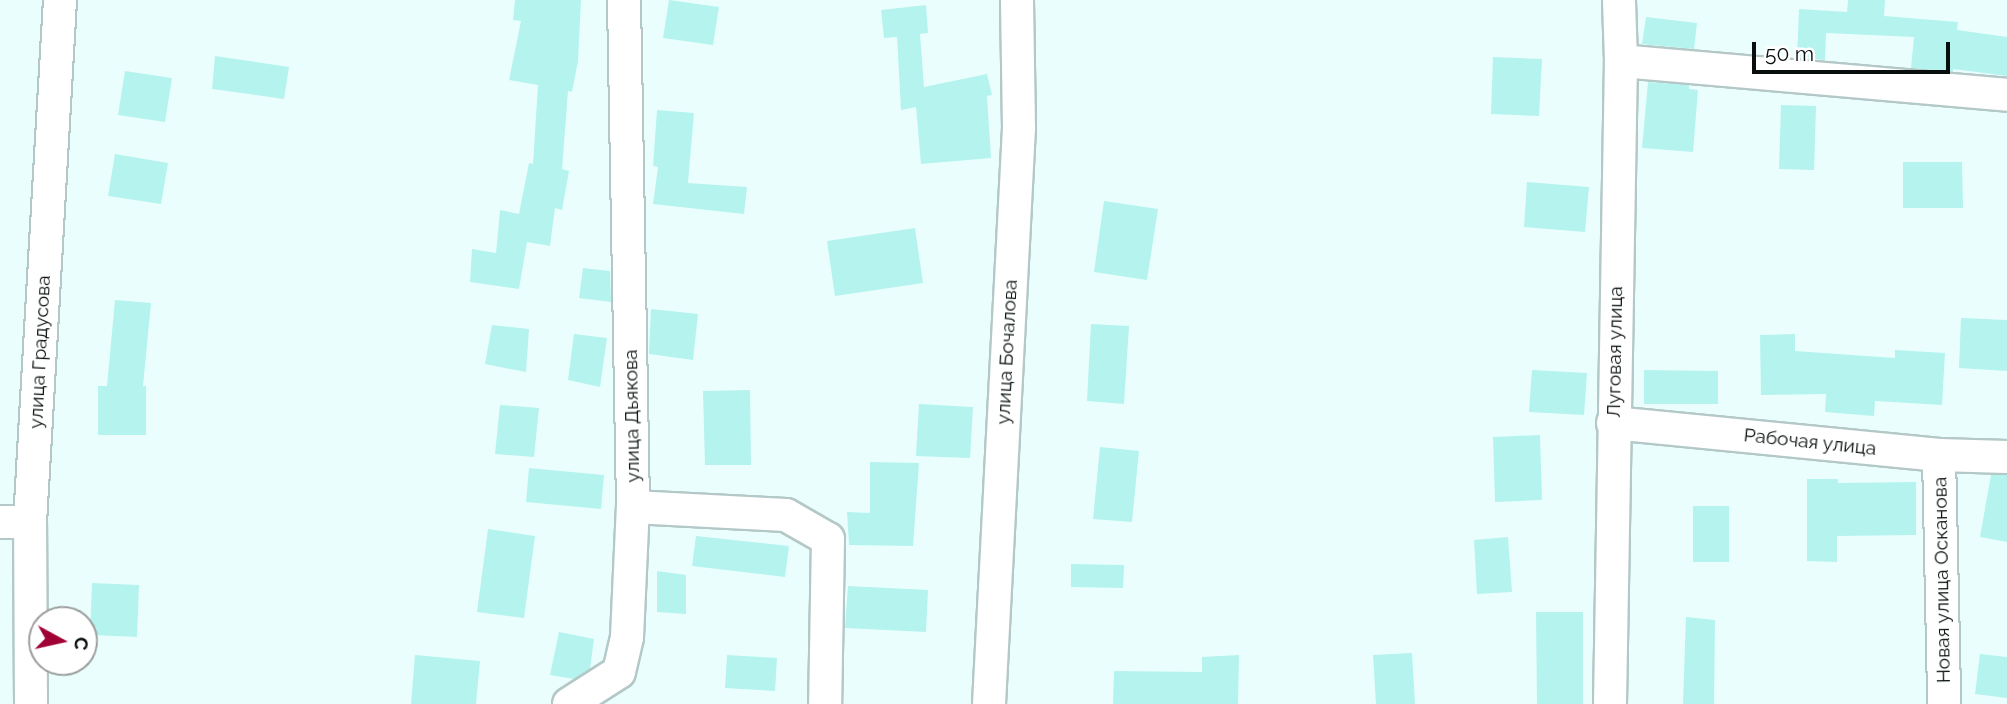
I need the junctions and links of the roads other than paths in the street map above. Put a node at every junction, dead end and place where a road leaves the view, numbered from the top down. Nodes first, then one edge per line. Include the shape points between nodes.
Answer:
1 (60, 0) edge
2 (624, 0) edge
3 (1017, 0) edge
4 (1619, 0) edge
5 (1621, 61) junction
6 (2007, 95) edge
7 (1613, 423) junction
8 (1939, 455) junction
9 (2007, 457) edge
10 (633, 507) junction
11 (15, 522) edge
12 (31, 704) edge
13 (569, 704) edge
14 (825, 704) edge
15 (989, 704) edge
16 (1610, 704) edge
17 (1944, 704) edge

1 - 11 street, улица Градусова
2 - 10 street, улица Дьякова
3 - 15 street, улица Бочалова via 1019,128
4 - 5 street, Луговая улица
5 - 6 street
5 - 7 street, Луговая улица
7 - 8 street, Рабочая улица
7 - 16 street, Луговая улица
8 - 9 street, Рабочая улица
8 - 17 street, Новая улица Осканова
10 - 13 street via 627,637 619,672
10 - 14 street, улица Дьякова via 786,515 828,539
11 - 12 street, улица Градусова

